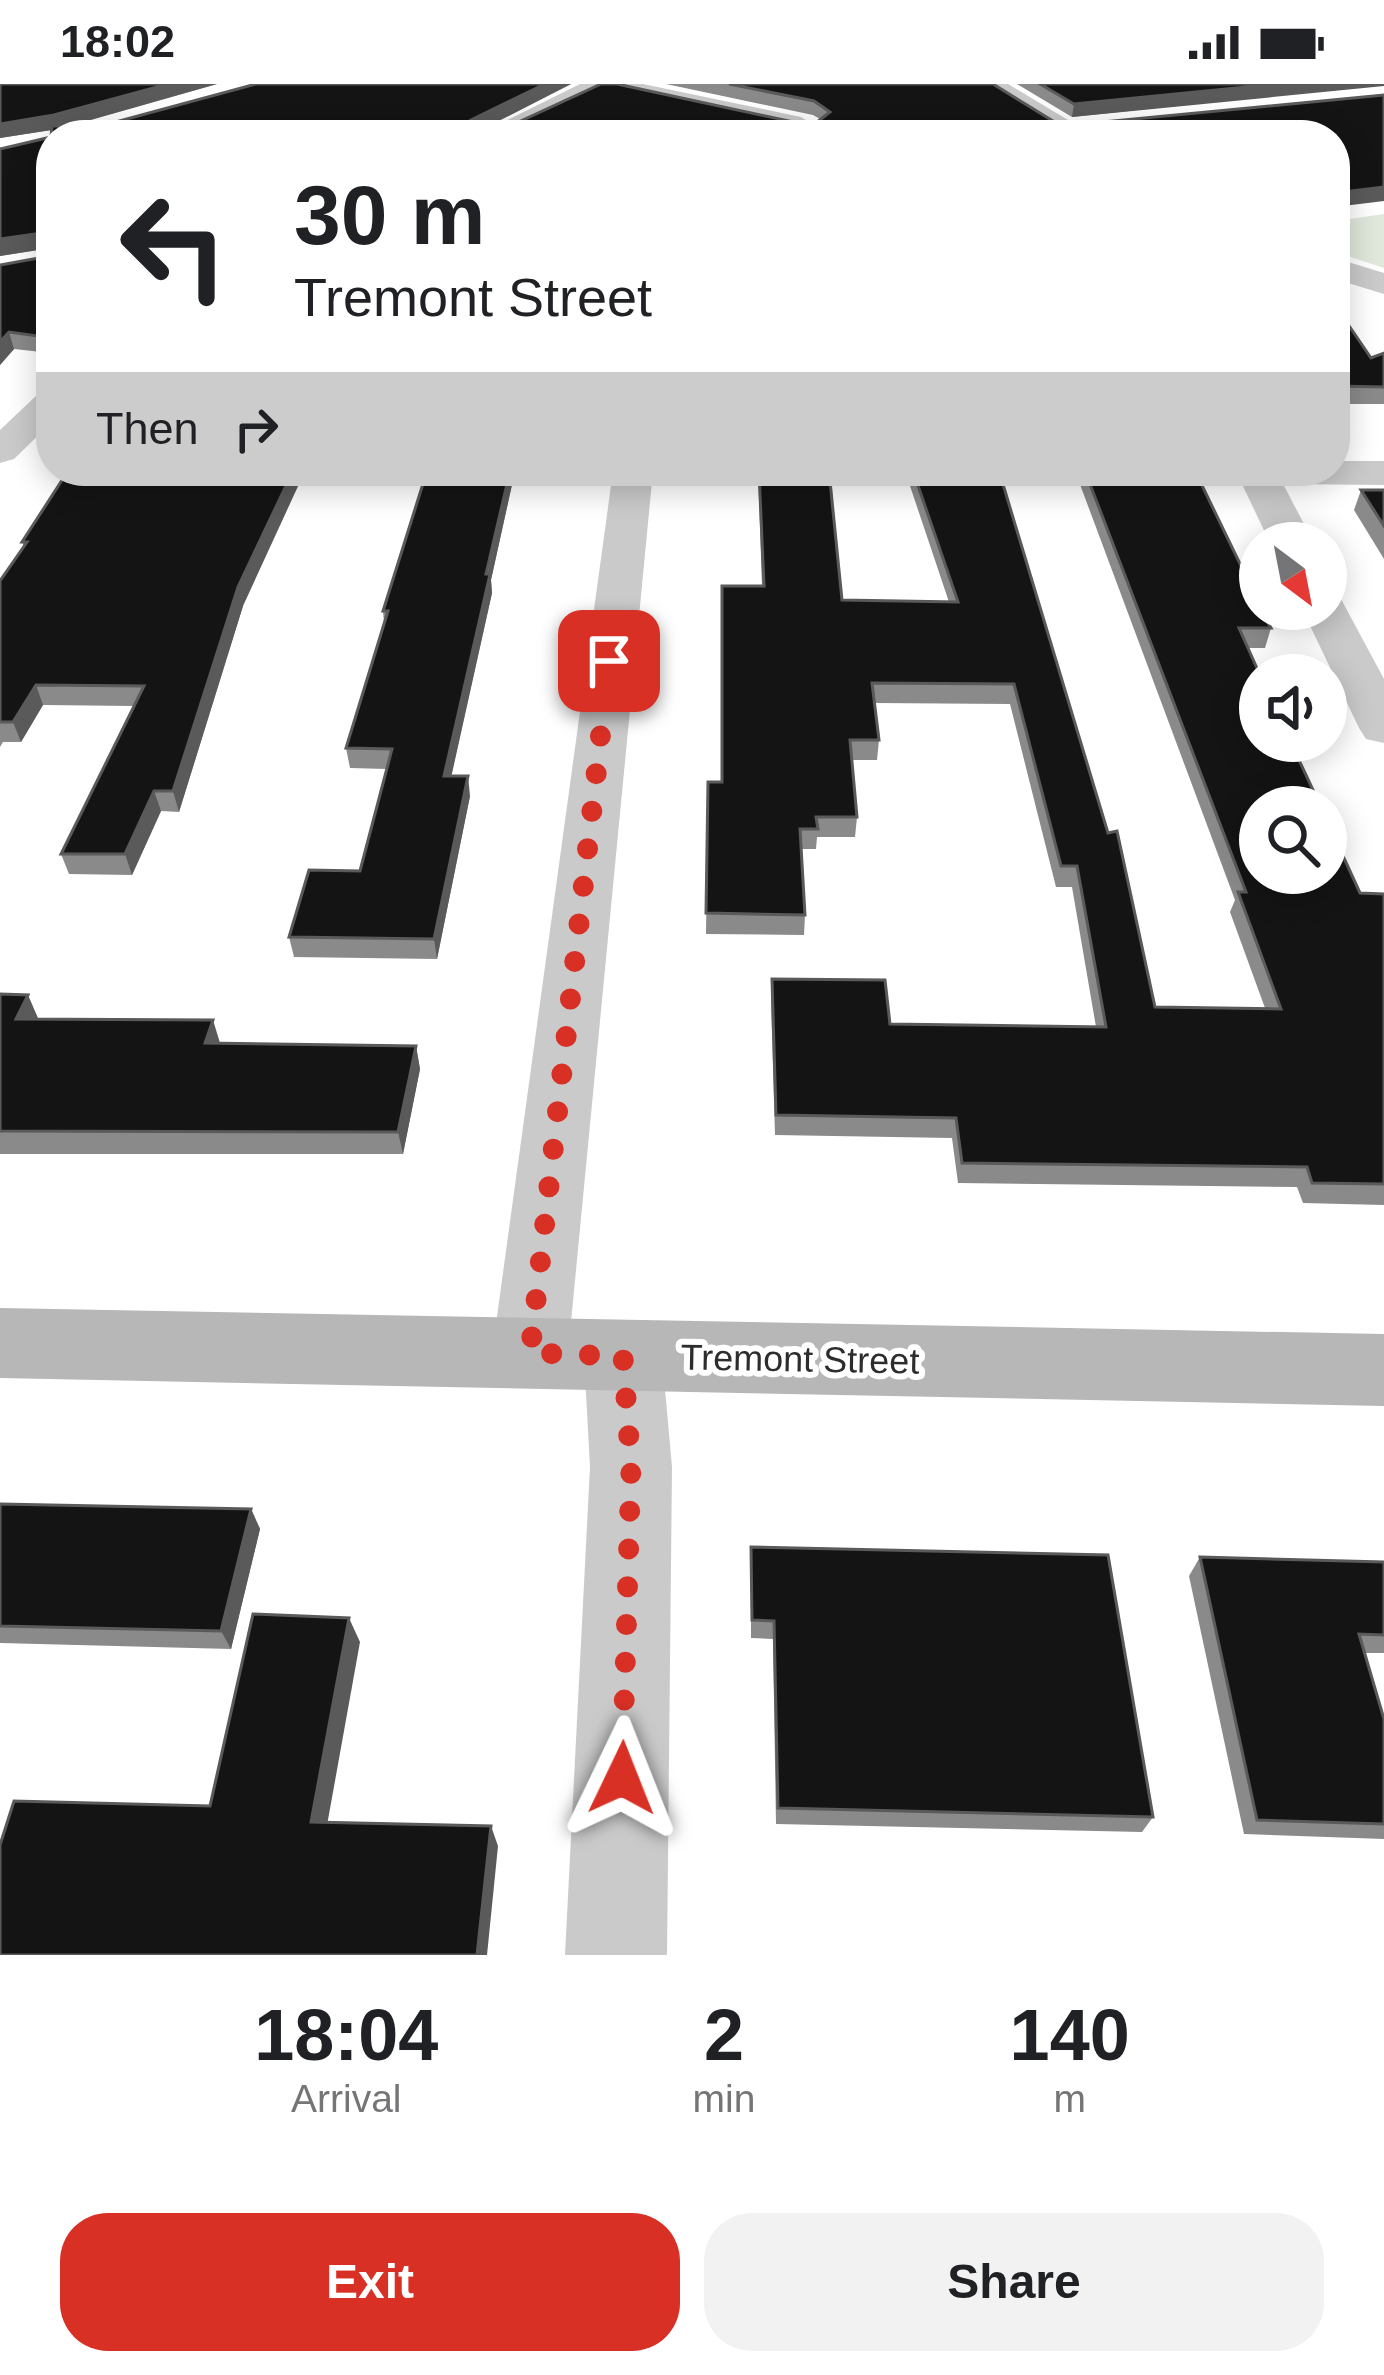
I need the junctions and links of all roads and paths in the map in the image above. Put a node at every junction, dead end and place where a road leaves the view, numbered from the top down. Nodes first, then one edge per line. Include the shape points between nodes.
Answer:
1 (605, 84) edge
2 (989, 84) edge
3 (524, 120) edge
4 (778, 120) edge
5 (1061, 120) edge
6 (1350, 273) edge
7 (1384, 284) edge
8 (36, 417) edge
9 (0, 453) edge
10 (36, 455) edge
11 (1350, 473) edge
12 (1384, 473) edge
13 (631, 486) edge
14 (1264, 486) edge
15 (1282, 522) edge
16 (1335, 630) edge
17 (1384, 728) edge
18 (0, 1343) edge
19 (530, 1353) junction
20 (623, 1356) junction
21 (1384, 1370) edge
22 (616, 1955) edge

1 - 3 street
1 - 4 street
2 - 5 street
6 - 7 street
8 - 9 street
9 - 10 street
11 - 12 street
13 - 19 street
14 - 15 street
16 - 17 street
18 - 19 main road, Tremont Street
19 - 20 main road, Tremont Street
20 - 21 main road, Tremont Street
20 - 22 street via 631,1467

